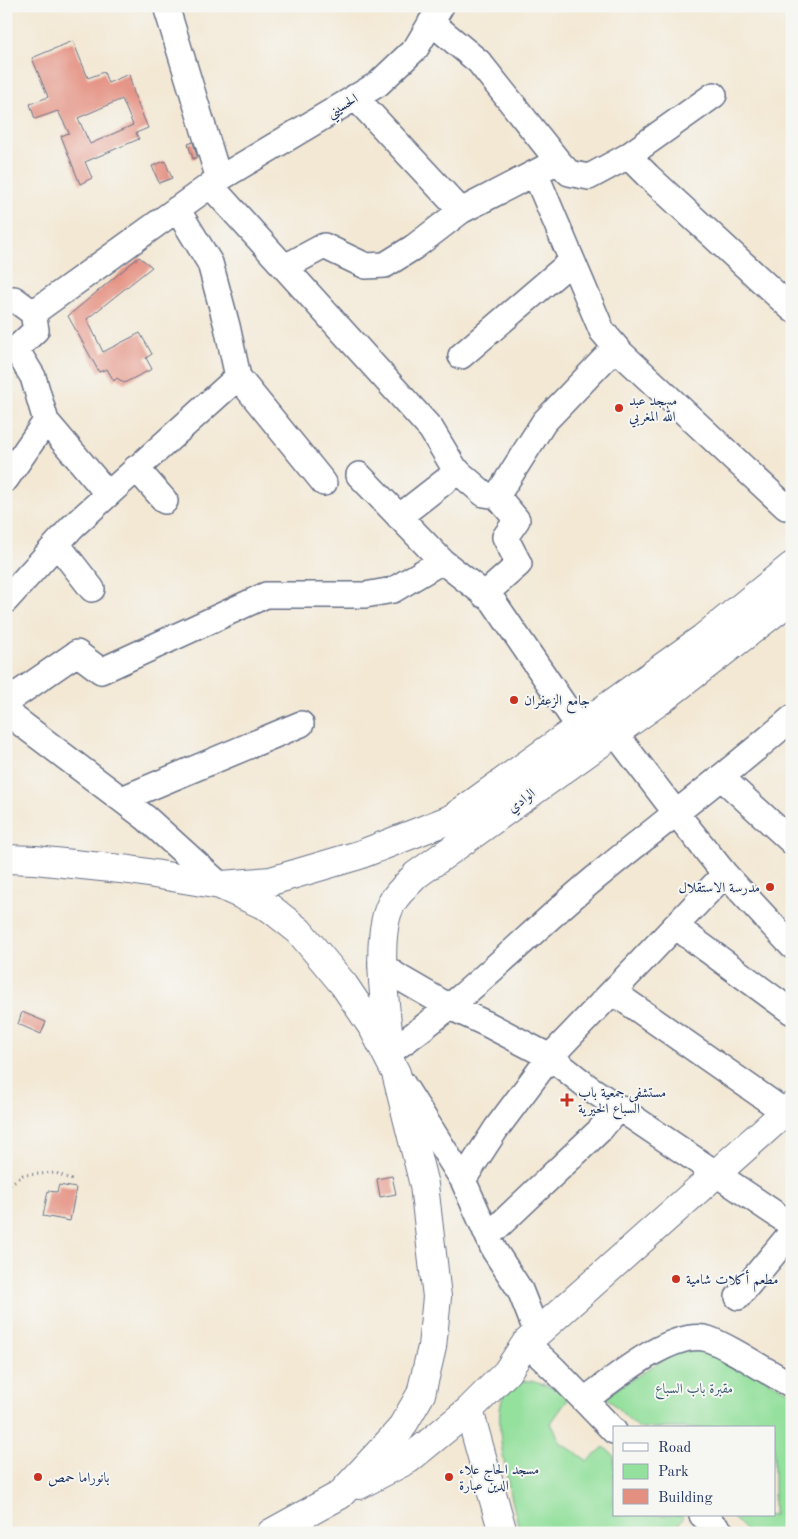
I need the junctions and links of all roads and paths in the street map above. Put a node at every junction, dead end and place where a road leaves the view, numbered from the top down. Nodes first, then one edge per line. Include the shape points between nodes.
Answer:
1 (166, 6) edge
2 (436, 14) edge
3 (714, 95) dead end
4 (355, 98) junction
5 (628, 156) junction
6 (558, 161) junction
7 (535, 172) junction
8 (215, 182) junction
9 (177, 209) junction
10 (461, 212) junction
11 (572, 261) junction
12 (285, 267) junction
13 (6, 300) edge
14 (792, 309) edge
15 (33, 313) junction
16 (616, 347) junction
17 (461, 356) dead end
18 (238, 376) junction
19 (46, 421) junction
20 (136, 468) junction
21 (458, 470) junction
22 (359, 475) dead end
23 (6, 479) edge
24 (324, 483) dead end
25 (108, 494) junction
26 (497, 496) junction
27 (165, 501) dead end
28 (792, 502) edge
29 (399, 517) junction
30 (57, 544) junction
31 (442, 561) junction
32 (792, 566) edge
33 (92, 590) dead end
34 (484, 594) junction
35 (792, 598) edge
36 (6, 600) edge
37 (6, 702) edge
38 (6, 712) edge
39 (301, 724) dead end
40 (789, 726) edge
41 (579, 727) junction
42 (615, 733) junction
43 (721, 777) junction
44 (122, 799) junction
45 (676, 813) junction
46 (792, 842) edge
47 (6, 860) edge
48 (724, 874) junction
49 (220, 885) junction
50 (675, 926) junction
51 (792, 946) edge
52 (381, 965) junction
53 (612, 992) junction
54 (450, 1007) junction
55 (792, 1012) edge
56 (550, 1057) junction
57 (394, 1062) junction
58 (618, 1108) junction
59 (788, 1109) edge
60 (715, 1174) junction
61 (72, 1180) dead end
62 (463, 1180) junction
63 (6, 1187) edge
64 (792, 1225) edge
65 (792, 1232) edge
66 (488, 1236) junction
67 (738, 1297) dead end
68 (531, 1338) junction
69 (792, 1385) edge
70 (585, 1400) junction
71 (469, 1410) junction
72 (613, 1430) edge
73 (340, 1495) junction
74 (701, 1516) edge
75 (703, 1516) edge
76 (271, 1533) edge
77 (503, 1533) edge
78 (690, 1533) edge
79 (722, 1533) edge

1 - 8 street
2 - 4 street, الحسيني via 416,48 378,84
2 - 6 street
3 - 5 street
4 - 8 street, الحسيني
4 - 10 street
5 - 6 street via 589,177 570,173
5 - 14 street
6 - 7 street
7 - 10 street
7 - 11 street
8 - 9 street, الحسيني
8 - 12 street
9 - 15 street, الحسيني
9 - 18 street via 210,263
10 - 12 street via 385,265 366,266 324,246
11 - 16 street via 602,331
11 - 17 street
12 - 21 street via 432,429
13 - 15 street via 14,300
15 - 19 street via 36,330 16,349 33,378
16 - 26 street via 544,422
16 - 28 street via 786,508
18 - 20 street
18 - 24 street
19 - 23 street
19 - 25 street
20 - 25 street
20 - 27 street
21 - 26 street via 484,494
21 - 29 street
22 - 29 street
25 - 30 street
26 - 34 street via 517,520 505,537 518,564
29 - 31 street
30 - 33 street
30 - 36 street
31 - 34 street
31 - 37 street via 393,590 364,595 266,595 100,671 77,653
32 - 41 main road, الوادي via 703,638
34 - 41 street via 493,601
35 - 42 main road, الوادي
38 - 44 street
39 - 44 street
40 - 43 street
41 - 49 main road, الوادي via 451,819 358,855 271,881
42 - 45 street
42 - 52 main road, الوادي via 416,875 392,901 385,920
43 - 45 street
43 - 46 street
44 - 49 street
45 - 48 street
45 - 54 street via 594,879
47 - 49 main road via 130,870
48 - 50 street
48 - 51 street
49 - 57 main road via 270,908 298,930 344,985
50 - 53 street
50 - 55 street
52 - 54 street
52 - 57 main road, الوادي
53 - 56 street
53 - 59 street
54 - 56 street
54 - 57 street via 416,1034
56 - 58 street
56 - 62 street via 496,1129
57 - 62 street
57 - 73 main road via 424,1185 437,1297 432,1347 422,1394 400,1430
58 - 60 street
58 - 66 street via 600,1130
59 - 60 main road
60 - 64 street
60 - 68 main road
61 - 63 path via 56,1173 23,1175
62 - 66 street
65 - 67 street
66 - 68 street via 520,1290
68 - 70 street
68 - 71 main road via 507,1372
69 - 70 street via 707,1338 694,1337 670,1343 643,1358
70 - 72 street
71 - 73 main road via 409,1459
71 - 77 main road
73 - 76 main road
74 - 78 street
75 - 79 street

